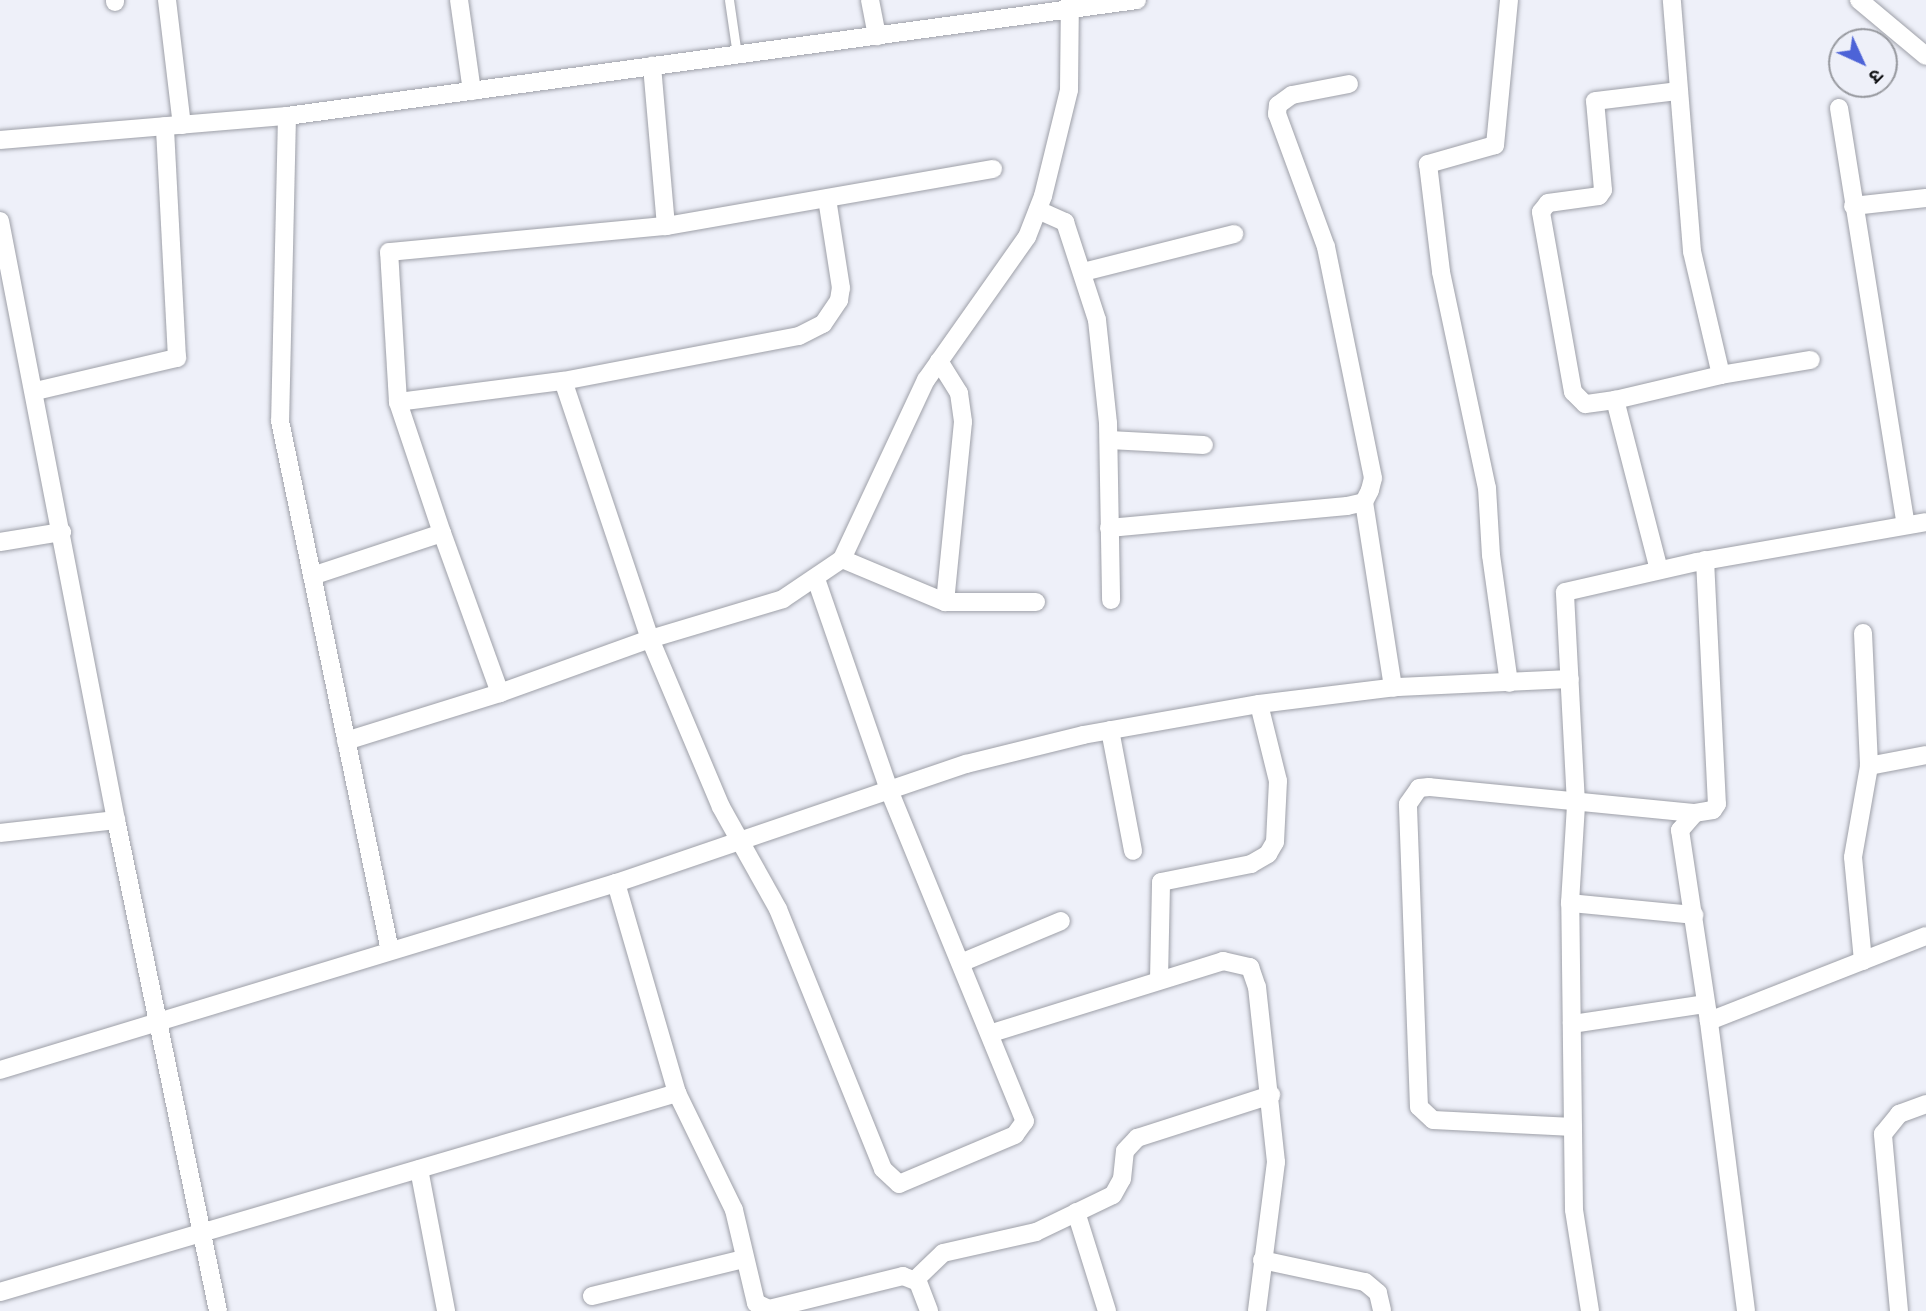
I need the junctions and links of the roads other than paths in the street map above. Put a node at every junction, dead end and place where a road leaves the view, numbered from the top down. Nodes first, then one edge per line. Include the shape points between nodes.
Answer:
1 (167, 0) edge
2 (459, 0) edge
3 (729, 0) edge
4 (870, 0) edge
5 (1136, 0) edge
6 (1508, 0) edge
7 (1672, 0) edge
8 (1859, 0) edge
9 (1070, 5) edge
10 (877, 36) junction
11 (737, 55) junction
12 (1926, 56) edge
13 (652, 66) junction
14 (1349, 84) dead end
15 (472, 91) junction
16 (1678, 91) junction
17 (1839, 108) dead end
18 (287, 116) junction
19 (173, 125) junction
20 (0, 140) edge
21 (993, 169) dead end
22 (1926, 198) edge
23 (827, 200) junction
24 (1853, 206) junction
25 (1038, 209) junction
26 (0, 221) edge
27 (666, 226) junction
28 (1234, 234) dead end
29 (1083, 272) junction
30 (1811, 360) dead end
31 (939, 361) junction
32 (1721, 375) junction
33 (562, 381) junction
34 (36, 391) junction
35 (1615, 400) junction
36 (398, 402) junction
37 (1109, 440) junction
38 (1204, 445) dead end
39 (1364, 502) junction
40 (1926, 522) edge
41 (1906, 525) junction
42 (1109, 528) junction
43 (62, 532) junction
44 (442, 533) junction
45 (0, 542) edge
46 (842, 559) junction
47 (1705, 561) junction
48 (1658, 570) junction
49 (312, 576) junction
50 (816, 579) junction
51 (1111, 600) dead end
52 (945, 602) junction
53 (1037, 602) dead end
54 (1863, 633) dead end
55 (650, 639) junction
56 (1570, 679) junction
57 (1510, 683) junction
58 (1393, 688) junction
59 (500, 693) junction
60 (1259, 704) junction
61 (1110, 730) junction
62 (346, 741) junction
63 (1926, 755) edge
64 (1869, 766) junction
65 (889, 790) junction
66 (1576, 804) junction
67 (1695, 813) junction
68 (116, 820) junction
69 (0, 833) edge
70 (740, 840) junction
71 (1133, 850) dead end
72 (616, 883) junction
73 (1570, 903) junction
74 (1694, 915) junction
75 (1061, 921) dead end
76 (1926, 936) edge
77 (390, 951) junction
78 (1863, 961) junction
79 (963, 962) junction
80 (1159, 980) junction
81 (1708, 1012) junction
82 (158, 1022) junction
83 (1572, 1024) junction
84 (992, 1033) junction
85 (0, 1070) edge
86 (677, 1093) junction
87 (1271, 1095) junction
88 (1926, 1104) edge
89 (1573, 1127) junction
90 (419, 1169) junction
91 (1076, 1212) junction
92 (202, 1233) junction
93 (744, 1259) junction
94 (1262, 1260) junction
95 (915, 1280) junction
96 (0, 1292) edge
97 (592, 1296) dead end
98 (218, 1311) edge
99 (446, 1311) edge
100 (929, 1311) edge
101 (1107, 1311) edge
102 (1257, 1311) edge
103 (1382, 1311) edge
104 (1590, 1311) edge
105 (1746, 1311) edge
106 (1899, 1311) edge

1 - 19 street
2 - 15 street
3 - 11 lane
4 - 10 street
5 - 9 street
6 - 57 street via 1495,145 1428,164 1441,272 1488,488 1491,555
7 - 16 street
8 - 12 street
9 - 10 street
9 - 25 street via 1069,90
10 - 11 street
11 - 13 street
13 - 15 street
13 - 27 street
14 - 39 street via 1292,95 1279,105 1278,114 1326,247 1373,478
15 - 18 street
16 - 32 street via 1692,251
16 - 35 street via 1595,101 1604,190 1598,196 1548,204 1541,212 1573,392 1586,404
17 - 24 street
18 - 19 street
18 - 49 street via 280,421
19 - 20 street
19 - 34 street via 177,358
21 - 23 street
22 - 24 street
23 - 27 street
23 - 33 street via 841,288 839,300 823,324 786,339
24 - 41 street
25 - 29 street via 1065,222
25 - 31 street via 1027,237
26 - 34 street
27 - 36 street via 389,252
28 - 29 street
29 - 37 street via 1105,369
30 - 32 street
31 - 46 street
31 - 52 street via 959,393 963,422
32 - 35 street
33 - 36 street
33 - 55 street
34 - 43 street
35 - 48 street
36 - 44 street
37 - 38 street
37 - 42 street
39 - 42 street
39 - 58 street
40 - 41 street
41 - 47 street
42 - 51 street
43 - 45 street
43 - 68 street
44 - 49 street
44 - 59 street
46 - 50 street
46 - 52 street
47 - 48 street
47 - 67 street via 1718,797 1713,810
48 - 56 street via 1565,592
49 - 62 street
50 - 55 street via 783,599
50 - 65 street
52 - 53 street
54 - 64 street
55 - 59 street
55 - 70 street
56 - 57 street
56 - 66 street
57 - 58 street
58 - 60 street
59 - 62 street
60 - 61 street
60 - 80 street via 1278,781 1275,842 1268,855 1251,864 1161,882
61 - 65 street via 966,764
61 - 71 street
62 - 77 street
63 - 64 street
64 - 78 street via 1853,857
65 - 70 street
65 - 79 street
66 - 67 street
66 - 73 street
66 - 89 street via 1429,787 1413,794 1408,816 1419,1107 1433,1120
67 - 74 street via 1681,830
68 - 69 street
68 - 82 street
70 - 72 street
70 - 84 street via 778,909 892,1182 906,1182 1021,1131 1024,1113
72 - 77 street
72 - 86 street
73 - 74 street
73 - 83 street
74 - 81 street
75 - 79 street
76 - 78 street
77 - 82 street
78 - 81 street
79 - 84 street
80 - 84 street
80 - 87 street via 1223,961 1250,967 1257,987
81 - 83 street
81 - 105 street
82 - 85 street
82 - 92 street
83 - 89 street
86 - 90 street
86 - 93 street via 724,1183
87 - 91 street via 1137,1138 1125,1151 1118,1189
87 - 94 street via 1276,1162
88 - 106 street via 1899,1114 1883,1134
89 - 104 street via 1574,1210
90 - 92 street
90 - 99 street
91 - 95 street via 1036,1232 943,1253
91 - 101 street
92 - 96 street
92 - 98 street
93 - 95 street via 752,1296 764,1309 903,1276
93 - 97 street
94 - 102 street
94 - 103 street via 1365,1282 1378,1293
95 - 100 street

